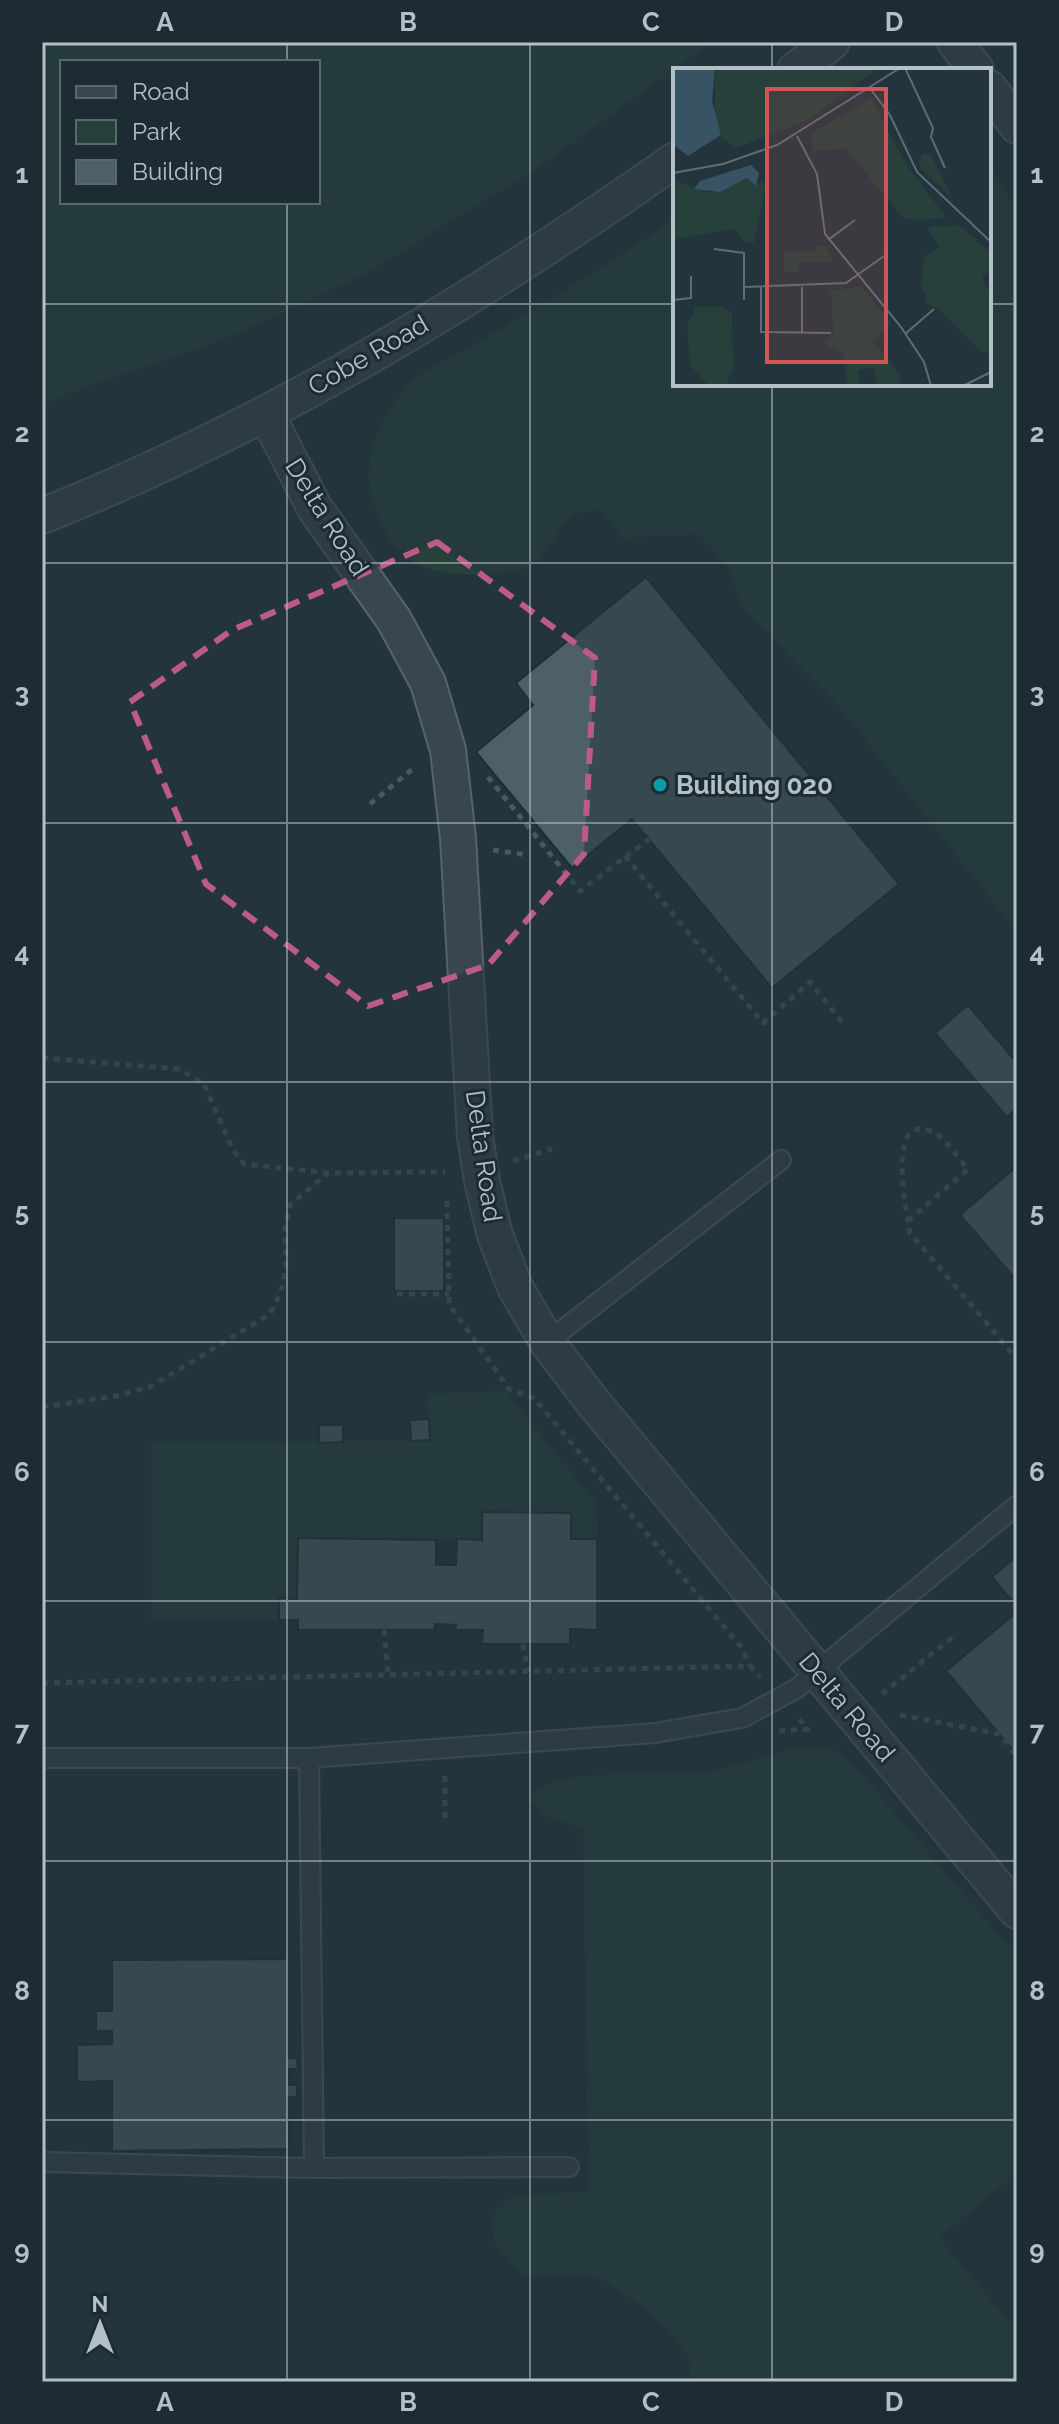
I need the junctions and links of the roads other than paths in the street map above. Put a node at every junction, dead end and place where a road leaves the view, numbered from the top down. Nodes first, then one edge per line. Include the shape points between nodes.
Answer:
1 (832, 42) edge
2 (955, 42) edge
3 (798, 68) edge
4 (974, 68) edge
5 (991, 91) edge
6 (1017, 126) edge
7 (673, 161) edge
8 (266, 413) junction
9 (42, 516) edge
10 (781, 1160) dead end
11 (547, 1342) junction
12 (1017, 1505) edge
13 (817, 1672) junction
14 (42, 1758) edge
15 (309, 1758) junction
16 (1017, 1911) edge
17 (42, 2162) edge
18 (569, 2167) dead end
19 (314, 2168) junction

1 - 3 street
2 - 4 street
5 - 6 street
7 - 8 street, Cobe Road via 549,249
8 - 9 street, Cobe Road
8 - 11 street, Delta Road via 314,507 394,620 428,683 448,750 482,1181 515,1287
10 - 11 lane
11 - 13 street, Delta Road
12 - 13 lane
13 - 15 lane via 742,1718 655,1733
13 - 16 street, Delta Road
14 - 15 lane
15 - 19 lane
17 - 19 lane
18 - 19 lane

